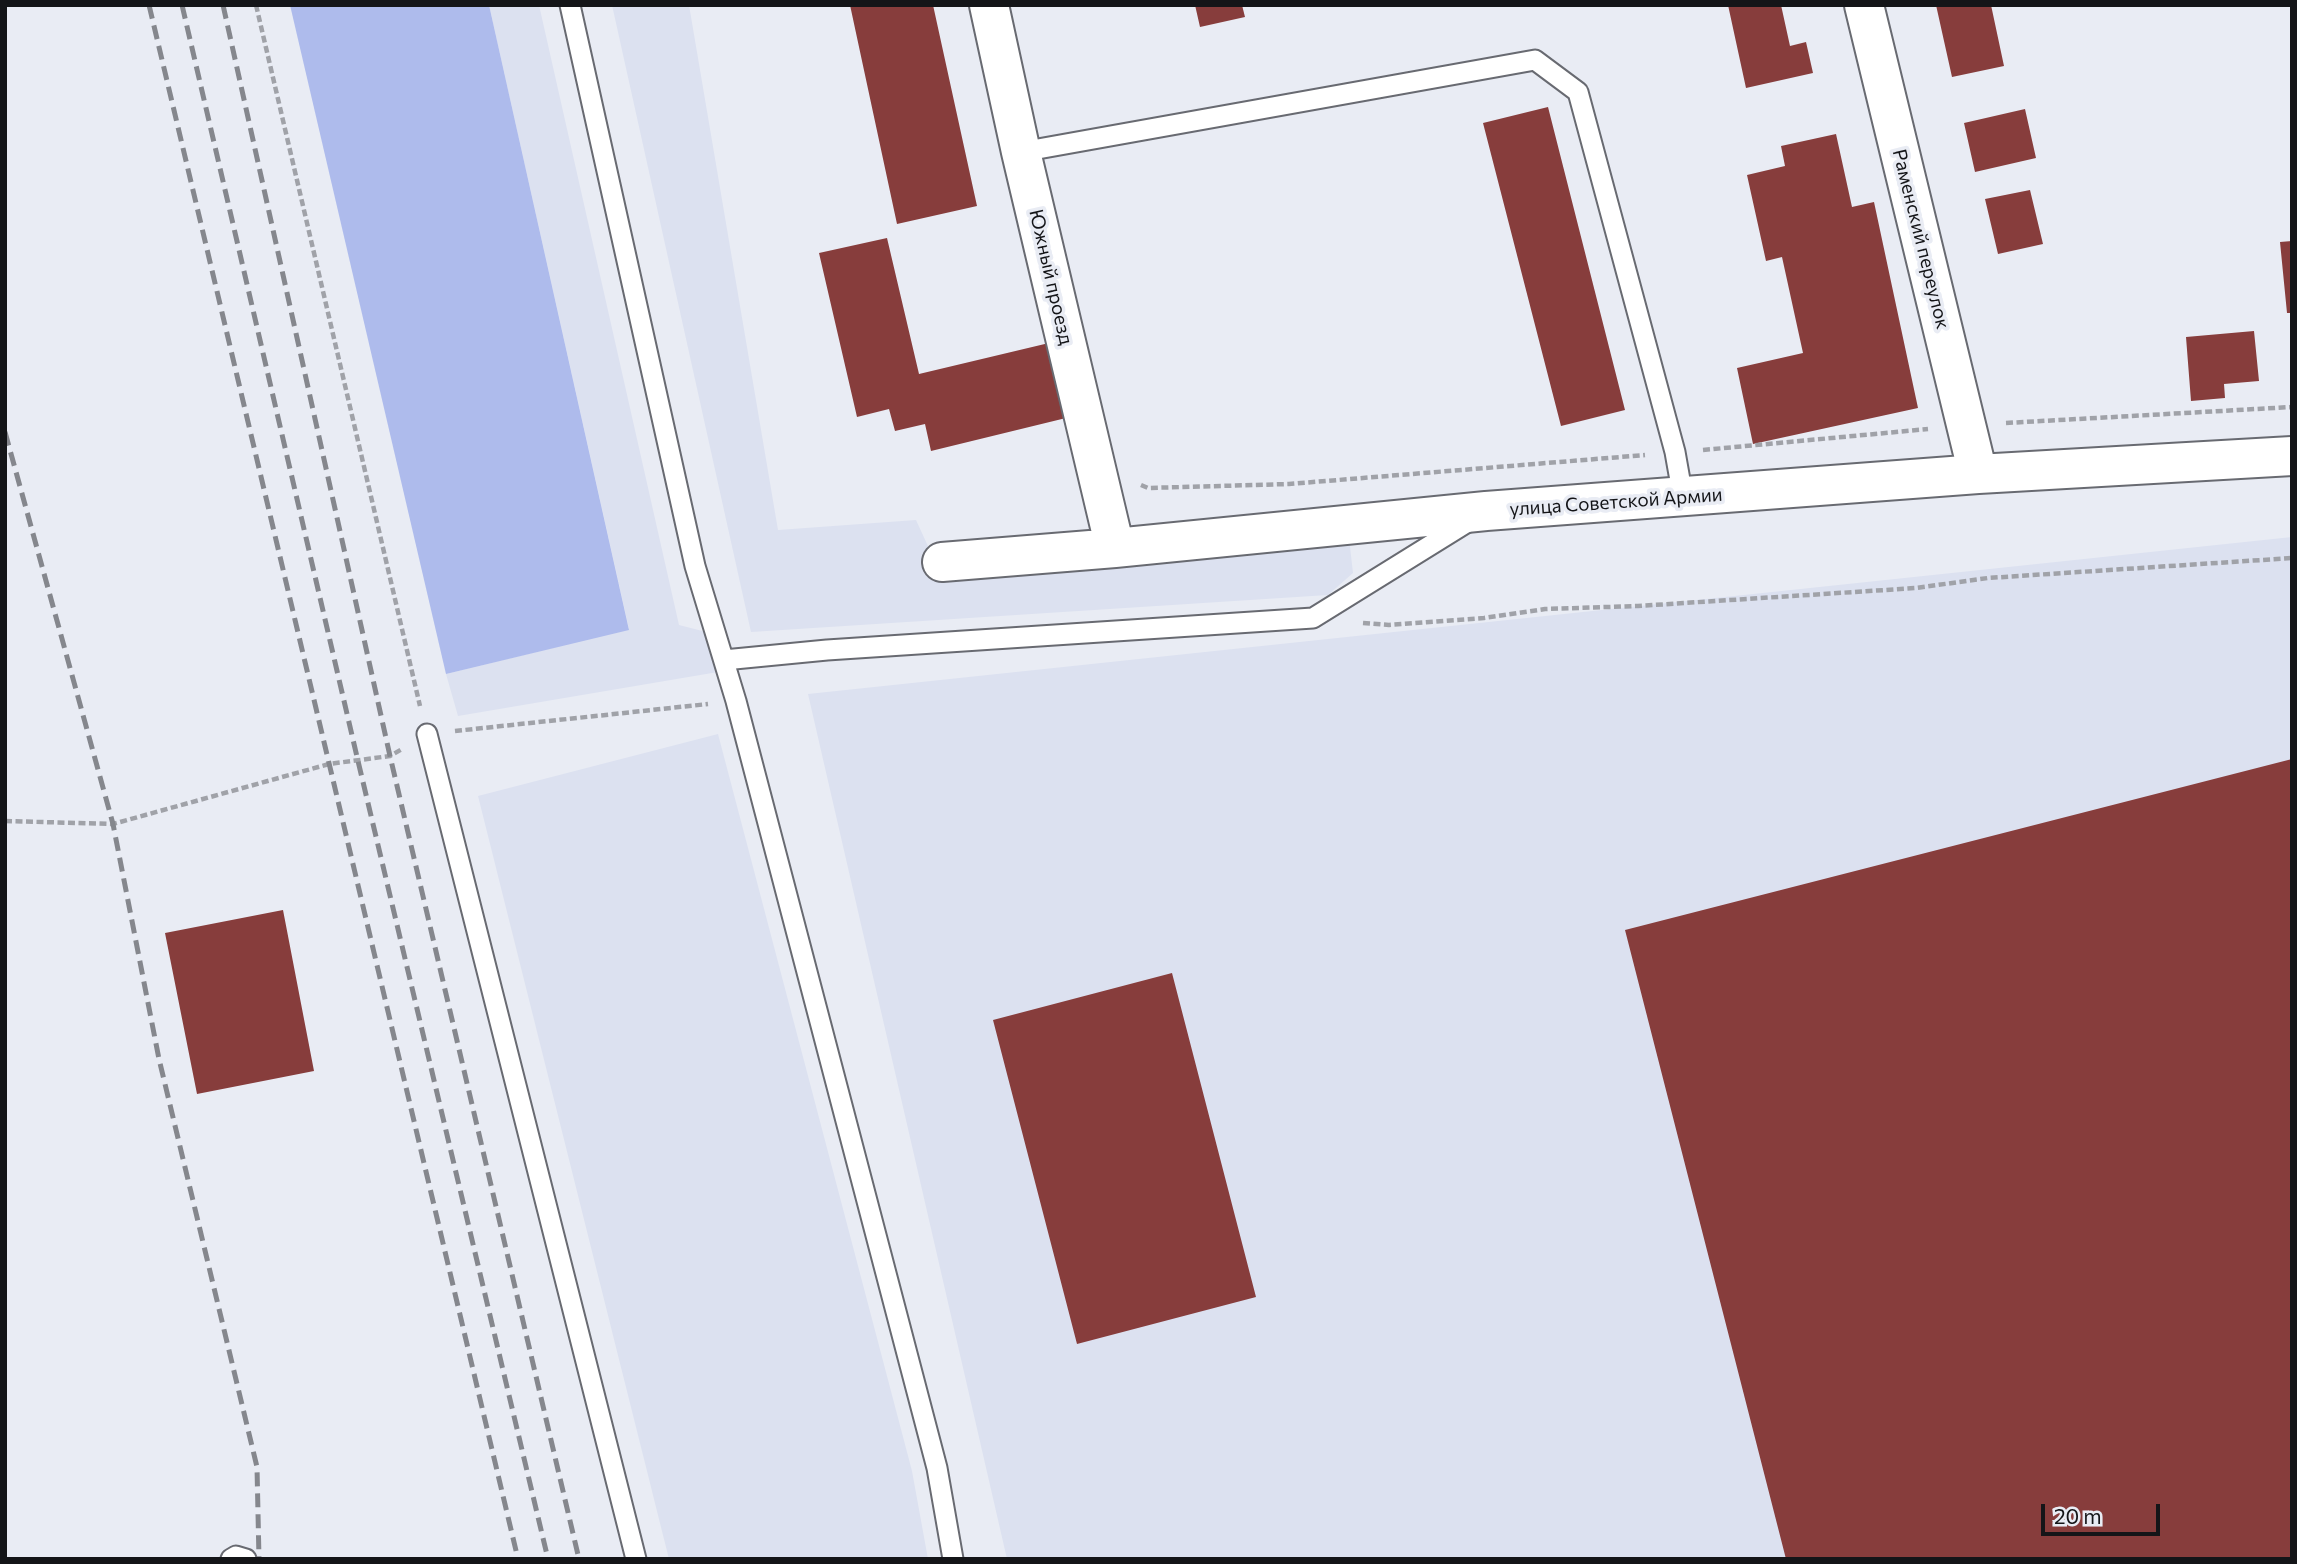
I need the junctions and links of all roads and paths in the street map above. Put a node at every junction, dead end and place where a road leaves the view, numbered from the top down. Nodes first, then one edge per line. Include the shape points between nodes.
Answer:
1 (256, 5) edge
2 (570, 5) edge
3 (989, 5) edge
4 (1864, 5) edge
5 (1021, 152) junction
6 (2292, 407) edge
7 (1967, 425) junction
8 (1675, 452) junction
9 (2292, 456) edge
10 (1978, 474) junction
11 (1138, 483) dead end
12 (1683, 497) junction
13 (1486, 511) junction
14 (1115, 548) junction
15 (2292, 558) edge
16 (942, 562) dead end
17 (1313, 618) junction
18 (724, 660) junction
19 (736, 701) junction
20 (427, 734) junction
21 (5, 821) edge
22 (231, 1559) edge
23 (246, 1559) edge
24 (636, 1559) edge
25 (953, 1559) edge

1 - 20 path
2 - 18 lane via 695,566
3 - 5 street, Южный проезд
4 - 7 street, Раменский переулок
5 - 8 lane via 1535,60 1578,92
5 - 14 street, Южный проезд
6 - 7 path
7 - 8 path
7 - 10 street, Раменский переулок
8 - 11 path via 1289,484 1148,488
8 - 12 lane
9 - 10 street, улица Советской Армии
10 - 12 street, улица Советской Армии
12 - 13 street, улица Советской Армии
13 - 14 street, улица Советской Армии
13 - 17 lane
14 - 16 street, улица Советской Армии
15 - 17 path via 1988,578 1916,588 1545,608 1389,625
17 - 18 lane
18 - 19 lane
19 - 20 path
19 - 25 lane via 937,1468
20 - 21 path via 390,756 329,764 113,824
20 - 24 lane
22 - 23 lane

